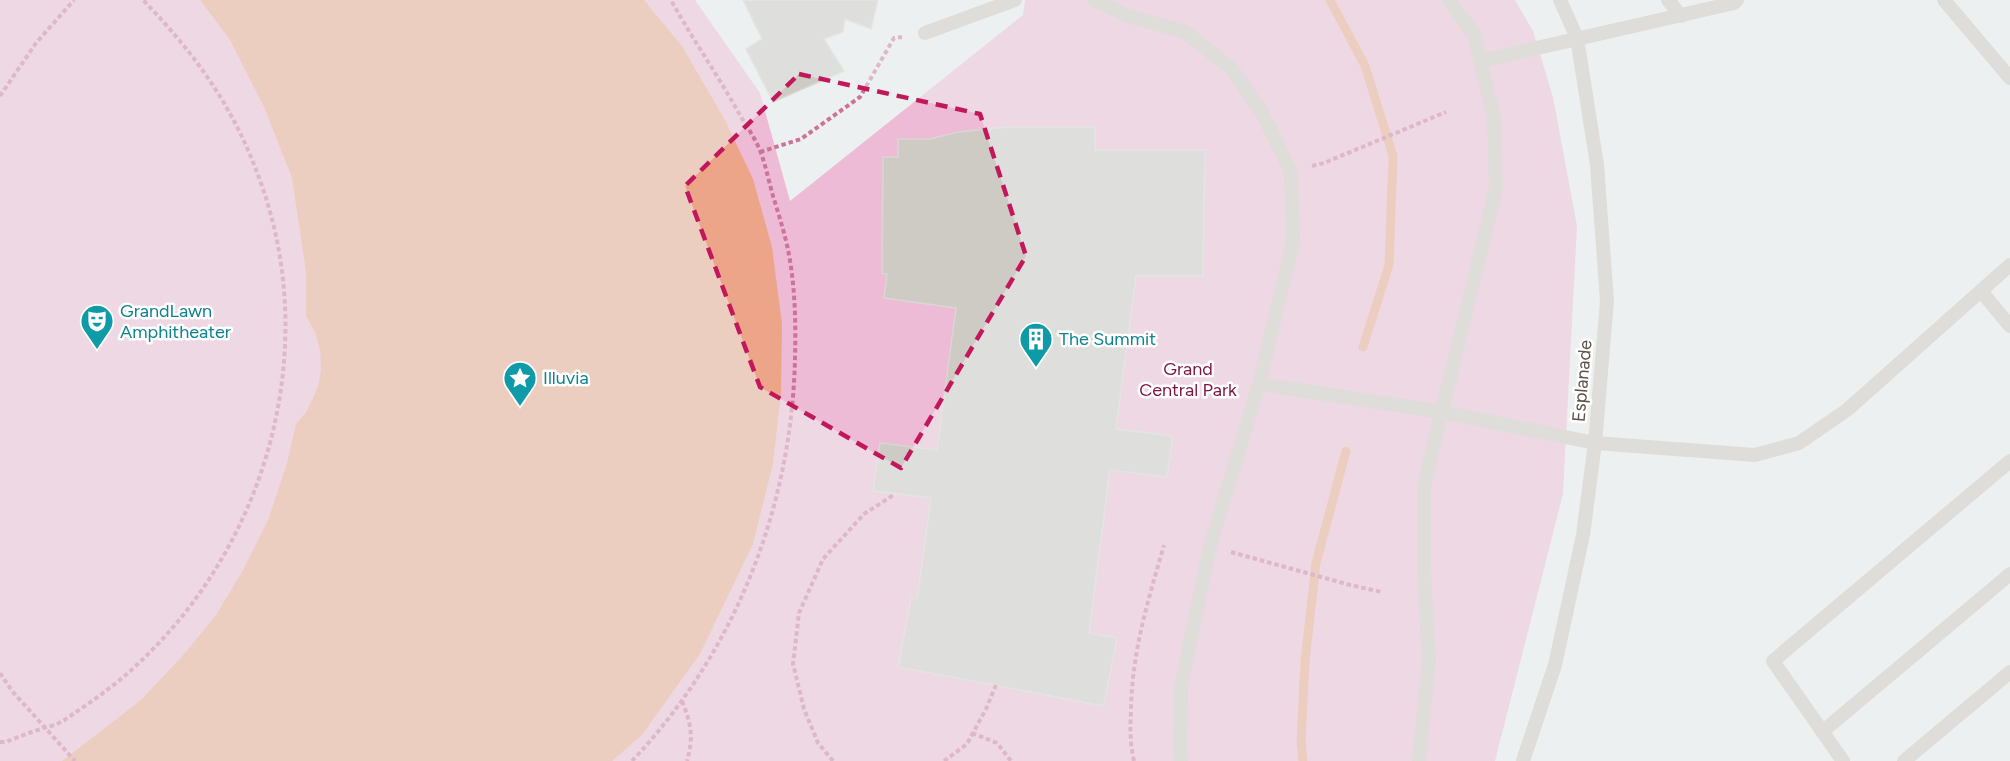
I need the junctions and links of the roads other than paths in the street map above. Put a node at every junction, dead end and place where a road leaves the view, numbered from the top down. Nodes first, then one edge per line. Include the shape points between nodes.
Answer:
1 (1014, 0) edge
2 (1094, 0) edge
3 (1449, 0) edge
4 (1560, 0) edge
5 (1668, 0) edge
6 (1737, 0) edge
7 (1944, 0) edge
8 (1681, 16) junction
9 (925, 33) road end
10 (1577, 38) junction
11 (1480, 61) junction
12 (2010, 78) edge
13 (2010, 265) edge
14 (1981, 291) junction
15 (2010, 327) edge
16 (1259, 384) junction
17 (1442, 412) junction
18 (1595, 443) junction
19 (2010, 461) edge
20 (2010, 574) edge
21 (2010, 672) edge
22 (1822, 732) junction
23 (1181, 761) edge
24 (1419, 761) edge
25 (1523, 761) edge
26 (1843, 761) edge
27 (1904, 761) edge

1 - 9 lane
2 - 16 lane via 1128,16 1185,32 1232,69 1262,113 1291,172 1293,242
3 - 11 lane via 1474,34
4 - 10 lane, Esplanade
5 - 8 lane
6 - 8 lane
7 - 12 lane
8 - 10 lane
10 - 11 lane
10 - 18 lane, Esplanade via 1597,165 1607,301
11 - 17 lane via 1494,118 1496,188
13 - 14 lane
14 - 15 lane
14 - 18 lane via 1847,410 1799,443 1755,455
16 - 17 lane
16 - 23 lane via 1207,558 1181,686
17 - 18 lane
17 - 24 lane via 1424,485 1429,659
18 - 25 lane, Esplanade via 1583,535 1555,665
19 - 22 lane via 1773,661
20 - 22 lane
21 - 27 lane
22 - 26 lane

